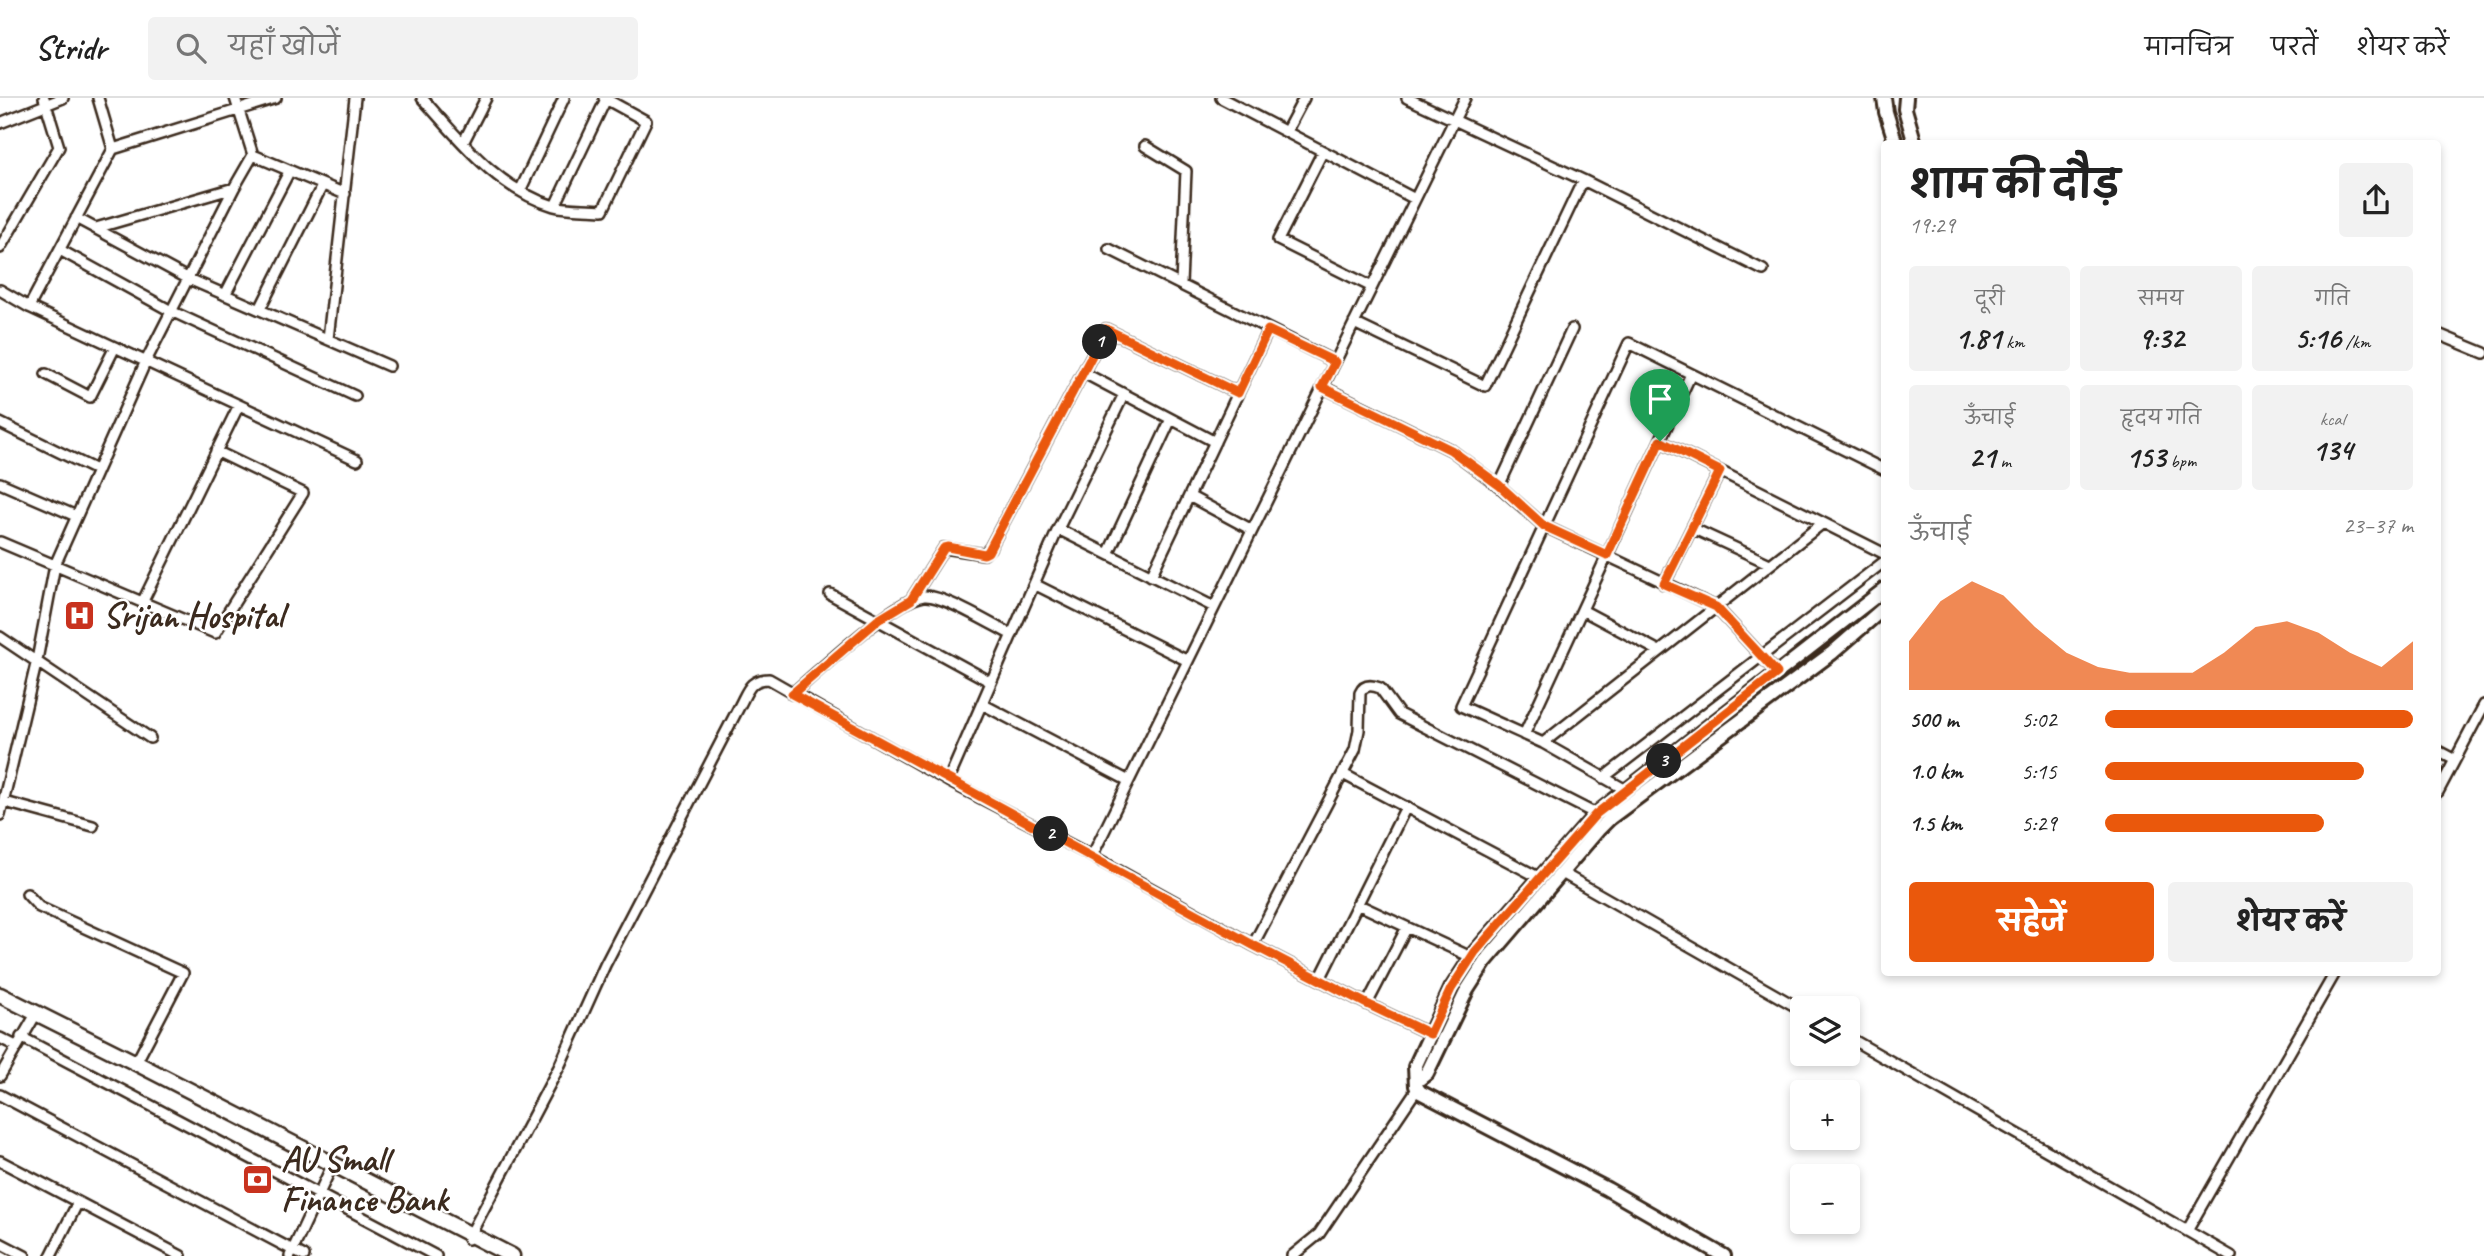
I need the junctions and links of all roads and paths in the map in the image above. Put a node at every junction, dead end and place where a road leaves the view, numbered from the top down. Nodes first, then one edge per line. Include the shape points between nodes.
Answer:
1 (63, 98) edge
2 (99, 98) edge
3 (235, 98) edge
4 (276, 98) edge
5 (355, 98) edge
6 (422, 98) edge
7 (486, 98) edge
8 (564, 98) edge
9 (605, 98) edge
10 (1221, 98) edge
11 (1304, 98) edge
12 (1407, 98) edge
13 (1465, 98) edge
14 (1884, 98) edge
15 (1906, 98) edge
16 (45, 101) edge
17 (240, 111) junction
18 (1454, 120) junction
19 (0, 123) edge
20 (1286, 132) junction
21 (1895, 140) edge
22 (1914, 140) edge
23 (463, 143) junction
24 (1145, 146) dead end
25 (113, 149) junction
26 (1323, 151) junction
27 (253, 155) junction
28 (289, 172) junction
29 (1583, 180) junction
30 (323, 186) junction
31 (234, 188) junction
32 (520, 191) junction
33 (345, 194) junction
34 (1415, 199) junction
35 (555, 206) junction
36 (76, 218) junction
37 (96, 228) junction
38 (0, 248) edge
39 (1109, 249) dead end
40 (60, 250) junction
41 (1763, 270) dead end
42 (189, 279) junction
43 (1181, 284) junction
44 (1372, 286) junction
45 (0, 290) edge
46 (225, 295) junction
47 (29, 307) junction
48 (260, 309) junction
49 (172, 311) junction
50 (1354, 323) junction
51 (1572, 329) dead end
52 (1268, 330) junction
53 (2441, 335) edge
54 (328, 339) junction
55 (115, 347) junction
56 (2484, 353) edge
57 (146, 361) junction
58 (1335, 362) junction
59 (389, 366) dead end
60 (1084, 373) junction
61 (46, 374) dead end
62 (1691, 374) junction
63 (1322, 387) junction
64 (1238, 393) junction
65 (1124, 394) junction
66 (355, 396) dead end
67 (239, 405) junction
68 (1171, 419) junction
69 (0, 423) edge
70 (1660, 441) junction
71 (1215, 442) junction
72 (216, 452) junction
73 (357, 460) dead end
74 (1881, 468) edge
75 (96, 470) junction
76 (1720, 471) junction
77 (0, 483) edge
78 (1499, 485) junction
79 (1189, 496) junction
80 (76, 516) junction
81 (1823, 523) junction
82 (1544, 526) junction
83 (1058, 528) junction
84 (1692, 528) junction
85 (1252, 530) junction
86 (0, 542) edge
87 (1881, 552) edge
88 (1108, 554) junction
89 (1607, 555) junction
90 (1770, 564) junction
91 (1881, 564) edge
92 (55, 565) junction
93 (1151, 576) junction
94 (1034, 584) junction
95 (1664, 584) junction
96 (1881, 592) edge
97 (830, 594) dead end
98 (911, 600) junction
99 (142, 603) junction
100 (1214, 607) junction
101 (1716, 607) junction
102 (1582, 610) junction
103 (1881, 610) edge
104 (878, 620) junction
105 (1012, 635) junction
106 (0, 637) edge
107 (1659, 651) junction
108 (1761, 655) junction
109 (37, 660) junction
110 (1188, 661) junction
111 (1777, 673) junction
112 (991, 682) junction
113 (792, 694) junction
114 (982, 704) junction
115 (2484, 705) edge
116 (1524, 735) junction
117 (150, 738) dead end
118 (1543, 743) junction
119 (2441, 753) edge
120 (2455, 760) junction
121 (1343, 774) junction
122 (1603, 778) junction
123 (948, 781) junction
124 (1129, 781) junction
125 (2441, 786) edge
126 (1626, 790) junction
127 (5, 802) junction
128 (1406, 807) junction
129 (1596, 814) junction
130 (0, 815) edge
131 (93, 826) dead end
132 (1093, 856) junction
133 (1562, 873) junction
134 (1538, 877) junction
135 (27, 894) dead end
136 (1357, 904) junction
137 (1406, 929) junction
138 (1253, 945) junction
139 (1471, 957) junction
140 (2333, 976) edge
141 (1320, 979) junction
142 (0, 995) edge
143 (0, 1002) edge
144 (1790, 1003) edge
145 (1367, 1004) junction
146 (34, 1016) junction
147 (1430, 1034) junction
148 (0, 1038) edge
149 (19, 1042) junction
150 (1860, 1044) edge
151 (136, 1062) junction
152 (0, 1076) edge
153 (1417, 1085) junction
154 (0, 1095) edge
155 (0, 1161) edge
156 (330, 1170) junction
157 (318, 1194) junction
158 (78, 1202) junction
159 (2187, 1231) junction
160 (469, 1238) junction
161 (0, 1243) edge
162 (165, 1252) edge
163 (292, 1253) edge
164 (25, 1256) edge
165 (51, 1256) edge
166 (181, 1256) edge
167 (304, 1256) edge
168 (436, 1256) edge
169 (498, 1256) edge
170 (512, 1256) edge
171 (1292, 1256) edge
172 (1724, 1256) edge
173 (2231, 1256) edge

1 - 16 street
2 - 25 street
3 - 17 street
4 - 17 street
5 - 33 street
6 - 23 street
7 - 23 street
8 - 32 street
9 - 35 street
9 - 35 street via 646,121 603,210
10 - 20 street
11 - 20 street
12 - 18 street
13 - 18 street
14 - 21 street
15 - 22 street
16 - 19 street
16 - 38 street via 59,147
17 - 25 street
17 - 27 street
18 - 29 street
18 - 34 street
20 - 26 street
23 - 32 street
24 - 43 street via 1186,171
25 - 36 street
26 - 34 street
26 - 44 street via 1278,240
27 - 28 street
27 - 31 street
28 - 30 street
28 - 46 street
29 - 41 street
29 - 50 street via 1485,386
30 - 33 street
30 - 48 street
31 - 37 street
31 - 42 street
32 - 35 street
33 - 54 street
34 - 44 street
36 - 37 street
36 - 40 street
37 - 42 street
39 - 43 street
40 - 47 street
40 - 49 street
42 - 46 street
42 - 49 street
43 - 52 street
44 - 50 street
45 - 47 street
46 - 48 street
47 - 55 street
48 - 54 street
49 - 57 street
49 - 66 street
50 - 58 street
51 - 78 street
52 - 58 street
52 - 64 street
53 - 56 street
54 - 59 street
55 - 57 street
55 - 61 street via 90,397
57 - 67 street
57 - 75 street
58 - 63 street
60 - 64 street via 1106,329
60 - 65 street
60 - 98 street via 990,548 984,554 944,548
62 - 70 street
62 - 74 street
62 - 82 street via 1629,343
63 - 78 street via 1451,450
63 - 85 street
64 - 71 street
65 - 68 street
65 - 83 street
67 - 72 street
67 - 73 street
68 - 71 street
68 - 88 street
69 - 75 street
70 - 76 street
70 - 89 street
71 - 79 street
72 - 99 street
72 - 99 street via 303,493 215,633
75 - 80 street
76 - 81 street
76 - 84 street
77 - 80 street
78 - 82 street
79 - 85 street
79 - 93 street
80 - 92 street
81 - 87 street
81 - 90 street
82 - 89 street
82 - 116 street via 1461,706
83 - 88 street
83 - 94 street
84 - 90 street
84 - 95 street
85 - 100 street
86 - 92 street
88 - 93 street
89 - 95 street
89 - 102 street
90 - 101 street
91 - 108 street
92 - 99 street
92 - 109 street
93 - 100 street
94 - 105 street
94 - 110 street
95 - 101 street
96 - 111 street
97 - 104 street
98 - 104 street
98 - 105 street via 926,596 949,603
100 - 110 street
101 - 107 street
101 - 108 street
102 - 107 street
102 - 116 street
103 - 133 street via 1832,653 1610,818
104 - 112 street
104 - 113 street
105 - 112 street
106 - 109 street
107 - 118 street
108 - 111 street
108 - 122 street
109 - 117 street
109 - 127 street
110 - 124 street
111 - 126 street
112 - 114 street
113 - 123 street
113 - 160 street via 769,679 752,683 604,965 559,1067
114 - 123 street
114 - 124 street
115 - 120 street
116 - 118 street
118 - 122 street
119 - 120 street
120 - 125 street
121 - 128 street
121 - 129 street via 1355,750 1360,693 1362,688 1374,686 1399,714
121 - 138 street
122 - 126 street
123 - 132 street
124 - 132 street
126 - 129 street
127 - 130 street
127 - 131 street
128 - 134 street
128 - 136 street
129 - 134 street
132 - 138 street
133 - 144 street
133 - 153 street via 1485,962
134 - 139 street
135 - 151 street via 39,907 183,973
136 - 137 street
136 - 141 street
137 - 139 street
137 - 145 street
138 - 141 street
139 - 147 street
140 - 159 street
141 - 145 street
142 - 146 main road
143 - 146 main road
145 - 147 street
146 - 149 street
146 - 151 main road
146 - 156 main road
147 - 153 street via 1415,1067
148 - 149 street
149 - 152 street
149 - 157 street
150 - 159 street
151 - 160 main road
153 - 171 street via 1319,1234
153 - 172 street
154 - 163 street
155 - 158 street
156 - 157 street
156 - 160 main road
157 - 163 street
157 - 168 street
158 - 162 street
158 - 165 street
159 - 173 street
160 - 169 main road
160 - 170 main road
161 - 164 street
162 - 166 street
163 - 167 street

